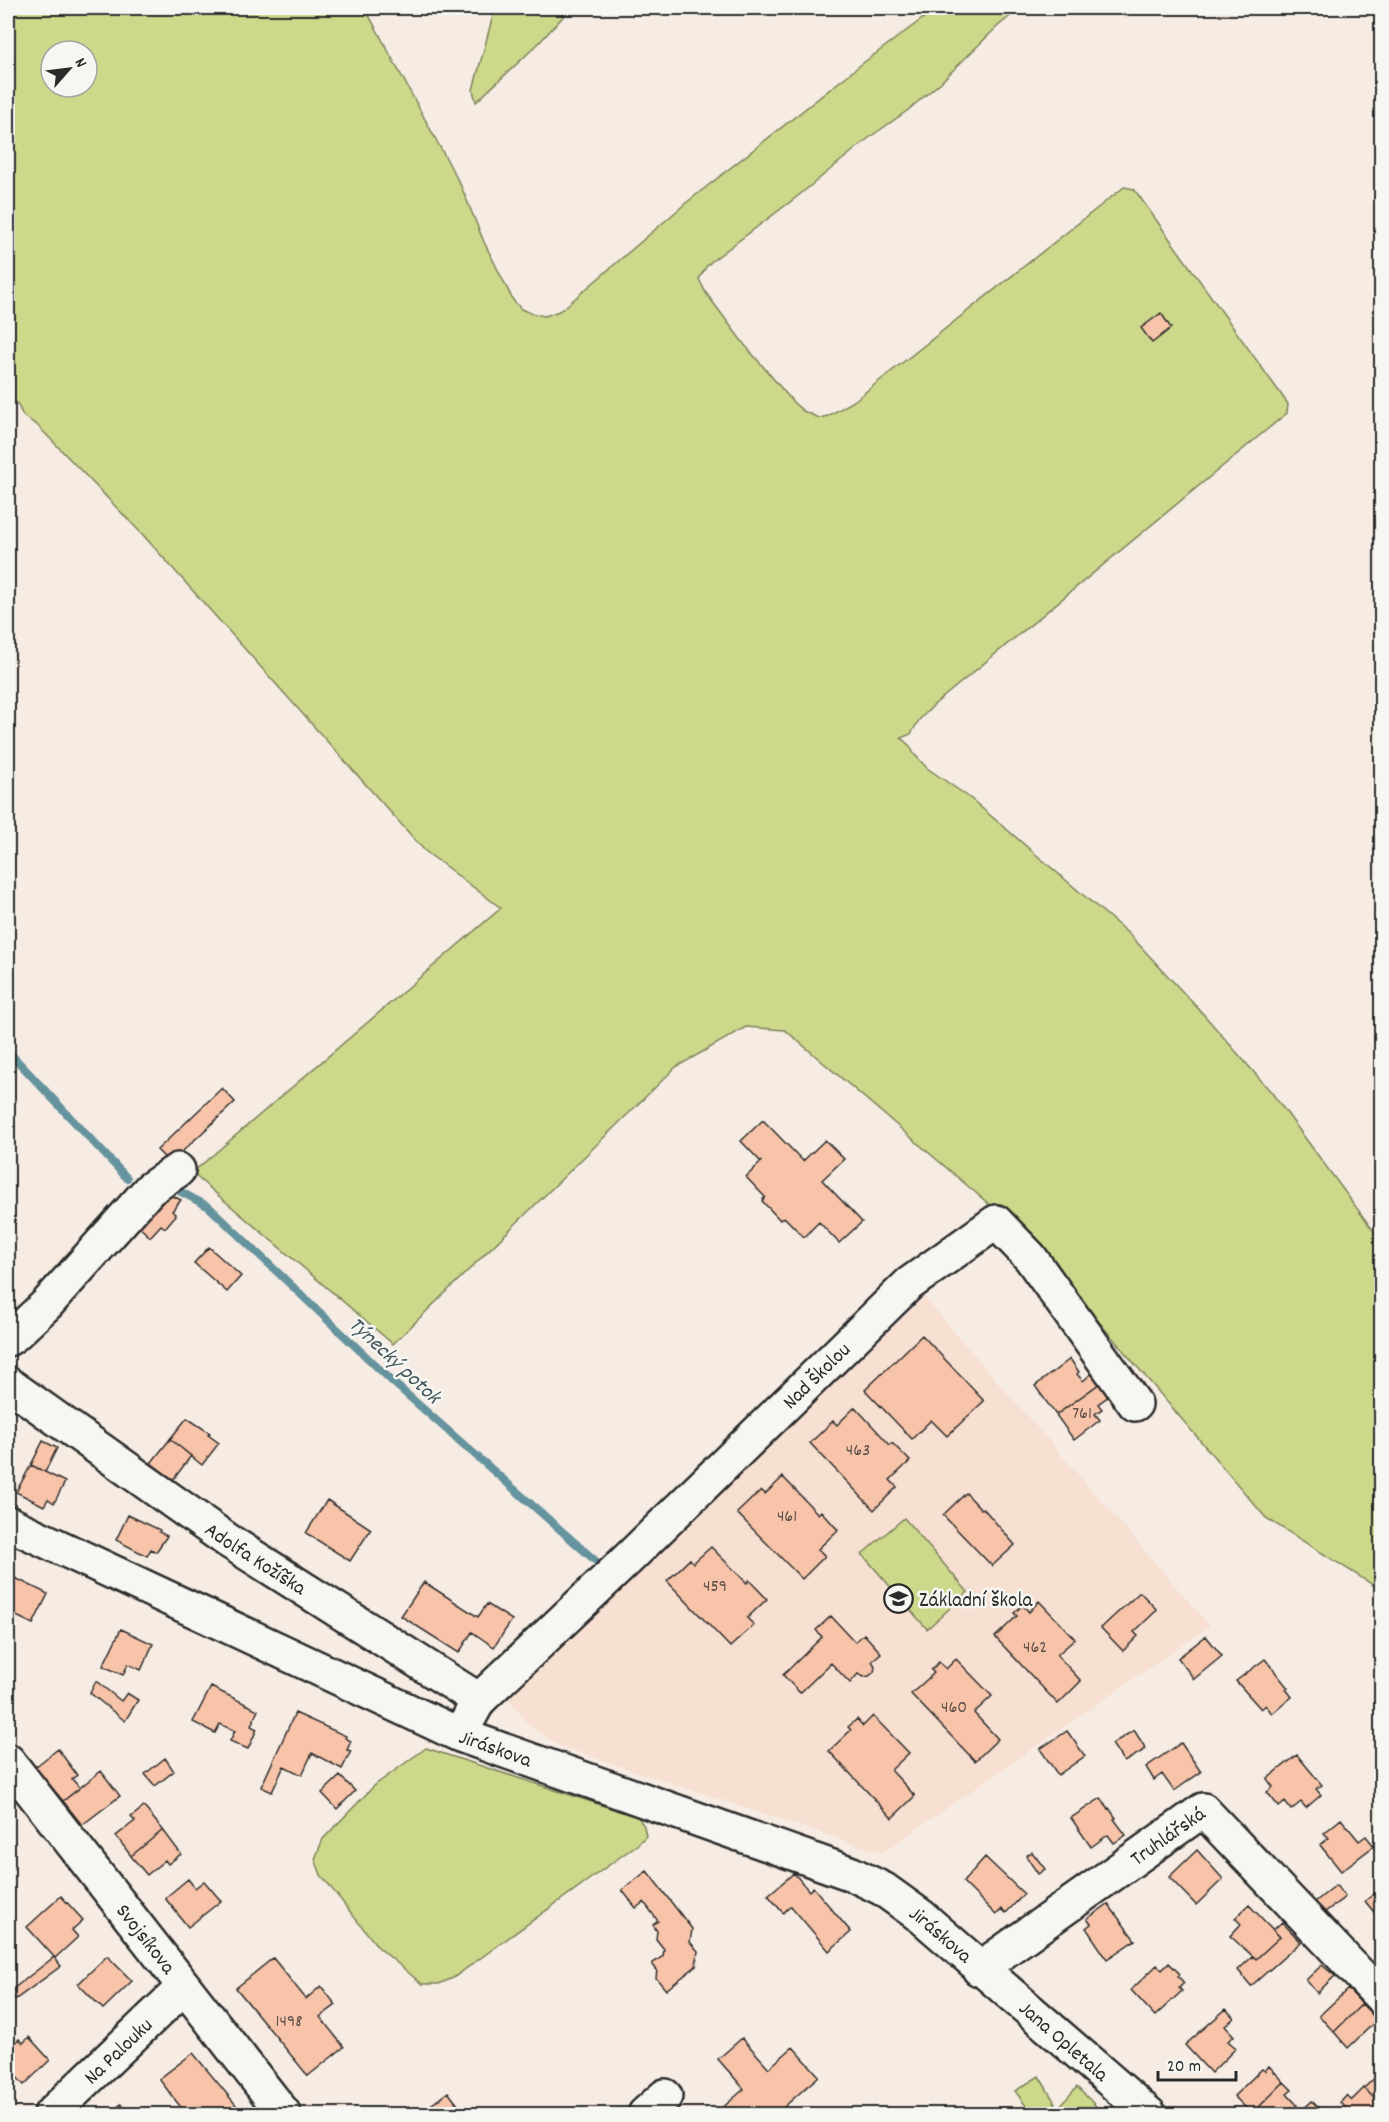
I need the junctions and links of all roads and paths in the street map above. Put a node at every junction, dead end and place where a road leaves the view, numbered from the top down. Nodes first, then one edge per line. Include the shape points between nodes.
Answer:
1 (178, 1170) dead end
2 (8, 1339) edge
3 (8, 1384) edge
4 (1135, 1404) dead end
5 (8, 1523) edge
6 (479, 1700) junction
7 (460, 1735) junction
8 (10, 1771) edge
9 (979, 1969) junction
10 (184, 1987) junction
11 (1382, 1998) edge
12 (51, 2115) edge
13 (284, 2115) edge
14 (1149, 2115) edge

1 - 2 street via 150,1189 47,1304
3 - 6 street, Adolfa Kožíška via 227,1540
4 - 6 street, Nad Školou via 1030,1257 996,1222 909,1284
5 - 7 street, Jiráskova
6 - 7 street
7 - 9 street, Jiráskova via 852,1874 903,1902
8 - 10 street, Svojsíkova
9 - 11 street, Truhlářská via 1203,1810
9 - 14 street, Jana Opletala
10 - 12 street, Na Palouku
10 - 13 street, Svojsíkova

